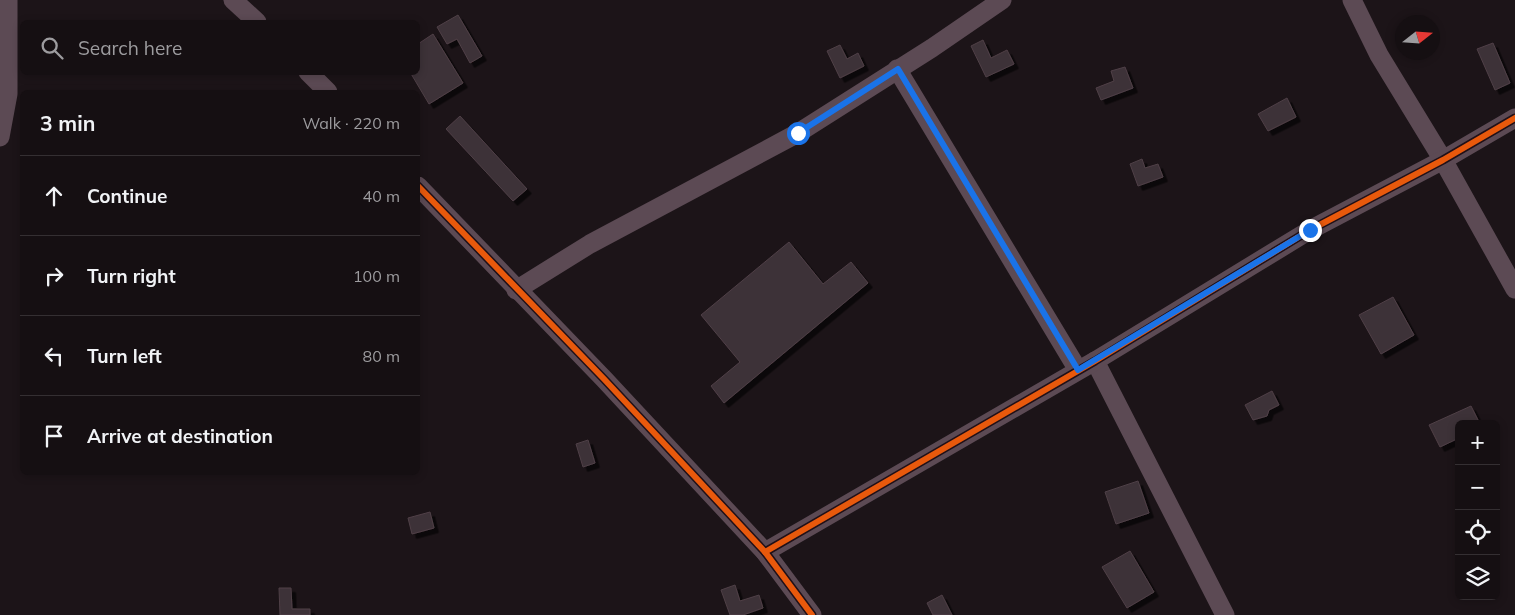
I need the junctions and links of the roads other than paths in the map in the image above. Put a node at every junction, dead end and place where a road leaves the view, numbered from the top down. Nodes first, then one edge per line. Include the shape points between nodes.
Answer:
1 (8, 0) edge
2 (233, 0) edge
3 (1002, 0) edge
4 (1352, 0) edge
5 (255, 20) edge
6 (898, 69) junction
7 (311, 75) edge
8 (326, 90) edge
9 (1515, 118) edge
10 (0, 137) edge
11 (1444, 160) junction
12 (420, 188) edge
13 (1515, 289) edge
14 (516, 290) junction
15 (1095, 360) junction
16 (1078, 370) junction
17 (765, 552) junction
18 (812, 615) edge
19 (1225, 615) edge

1 - 10 street via 8,94
2 - 5 street
3 - 6 street
4 - 11 street via 1379,56
6 - 14 street via 798,133 590,244
6 - 16 street
7 - 8 street
9 - 11 street
11 - 13 street
11 - 15 street via 1310,230
12 - 14 street
14 - 17 street
15 - 16 street
15 - 19 street
16 - 17 street
17 - 18 street

